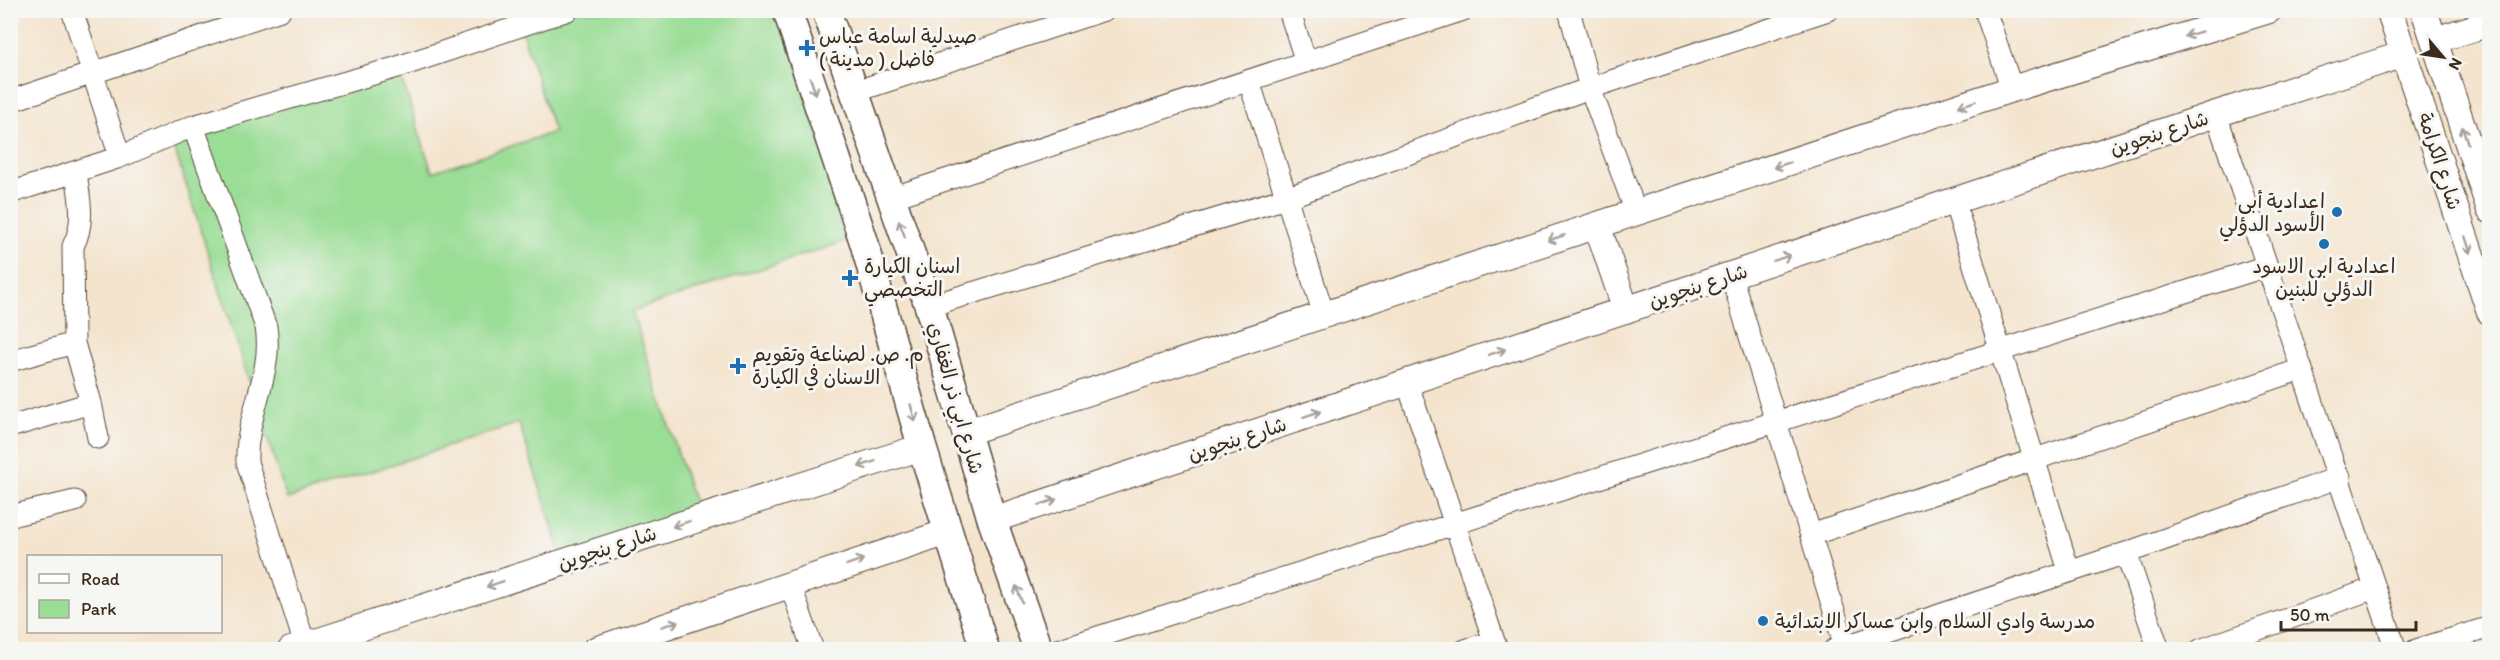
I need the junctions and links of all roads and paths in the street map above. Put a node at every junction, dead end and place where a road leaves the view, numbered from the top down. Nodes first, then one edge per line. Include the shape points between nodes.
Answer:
1 (72, 10) edge
2 (280, 10) edge
3 (568, 10) edge
4 (825, 10) edge
5 (1104, 10) edge
6 (1289, 10) edge
7 (1463, 10) edge
8 (1569, 10) edge
9 (1828, 10) edge
10 (1985, 10) edge
11 (2269, 10) edge
12 (2389, 10) edge
13 (2424, 10) edge
14 (790, 11) edge
15 (2490, 23) edge
16 (2435, 40) junction
17 (2405, 54) junction
18 (1306, 62) junction
19 (93, 74) junction
20 (1249, 81) junction
21 (1590, 88) junction
22 (2012, 89) junction
23 (855, 92) junction
24 (10, 101) edge
25 (2216, 114) junction
26 (193, 126) junction
27 (120, 157) junction
28 (76, 172) junction
29 (10, 193) edge
30 (2487, 197) edge
31 (891, 198) junction
32 (1286, 198) junction
33 (1954, 201) junction
34 (1636, 212) junction
35 (1597, 225) junction
36 (2267, 266) junction
37 (1731, 275) junction
38 (929, 306) junction
39 (1626, 309) junction
40 (2490, 312) edge
41 (1324, 315) junction
42 (74, 343) junction
43 (2000, 350) junction
44 (10, 361) edge
45 (2302, 369) junction
46 (1407, 382) junction
47 (91, 403) junction
48 (1776, 421) junction
49 (10, 427) edge
50 (967, 432) junction
51 (98, 438) dead end
52 (922, 447) junction
53 (2034, 460) junction
54 (2340, 477) junction
55 (75, 501) dead end
56 (10, 516) edge
57 (992, 520) junction
58 (1454, 524) junction
59 (948, 532) junction
60 (1811, 535) junction
61 (2126, 553) junction
62 (2069, 571) junction
63 (790, 584) junction
64 (2375, 588) junction
65 (2490, 627) edge
66 (1495, 645) edge
67 (298, 647) edge
68 (1842, 648) edge
69 (595, 650) edge
70 (813, 650) edge
71 (985, 650) edge
72 (1038, 650) edge
73 (1057, 650) edge
74 (1465, 650) edge
75 (2159, 650) edge
76 (2200, 650) edge
77 (2396, 650) edge
78 (2416, 650) edge

1 - 19 street
2 - 19 street
3 - 26 street via 398,67
4 - 23 main road, شارع ابي ذر الغفاري
5 - 23 street
6 - 18 street
7 - 18 street
8 - 21 street
9 - 21 street
10 - 22 street
11 -> 22 street
12 - 17 street, شارع الكرامة
13 - 16 street, شارع الكرامة
14 -> 52 main road via 864,242
15 - 16 street
30 -> 16 street, شارع الكرامة
17 - 25 street, شارع بنجوين
17 -> 40 street, شارع الكرامة
18 - 20 street
19 - 24 street
19 - 27 street
20 - 31 street
20 - 32 street
21 - 32 street
21 - 34 street
22 -> 34 street
23 - 31 main road, شارع ابي ذر الغفاري
25 - 33 street, شارع بنجوين
25 - 36 street
26 - 27 street
26 - 67 street via 266,327 268,358 247,434 247,462
27 - 28 street
28 - 29 street
28 - 42 street via 81,211 80,233 73,246
38 -> 31 main road, شارع ابي ذر الغفاري
32 - 38 street
32 - 41 street
37 -> 33 street, شارع بنجوين
33 - 43 street
34 - 35 street
35 - 39 street
35 -> 41 street
36 - 43 street
36 - 45 street
37 - 39 street, شارع بنجوين
37 - 48 street
38 - 50 main road, شارع ابي ذر الغفاري
46 -> 39 street, شارع بنجوين
41 - 50 street
42 - 44 street
42 - 47 street
43 - 48 street
43 - 53 street
45 - 53 street
45 - 54 street
57 -> 46 street, شارع بنجوين
46 - 58 street
47 - 49 street
47 - 51 street
48 - 58 street
48 - 60 street
50 - 57 main road, شارع ابي ذر الغفاري
52 - 59 main road
52 -> 67 street, شارع بنجوين
53 - 60 street
53 - 62 street
54 - 61 street
54 - 64 street
55 - 56 street
72 -> 57 main road, شارع ابي ذر الغفاري
58 - 66 street
58 - 73 street
63 -> 59 street
59 - 71 main road
60 - 68 street
61 - 62 street
61 - 75 street
62 - 68 street
69 -> 63 street
63 - 70 street
64 - 76 street
64 - 77 street
65 - 78 street
66 - 74 street

